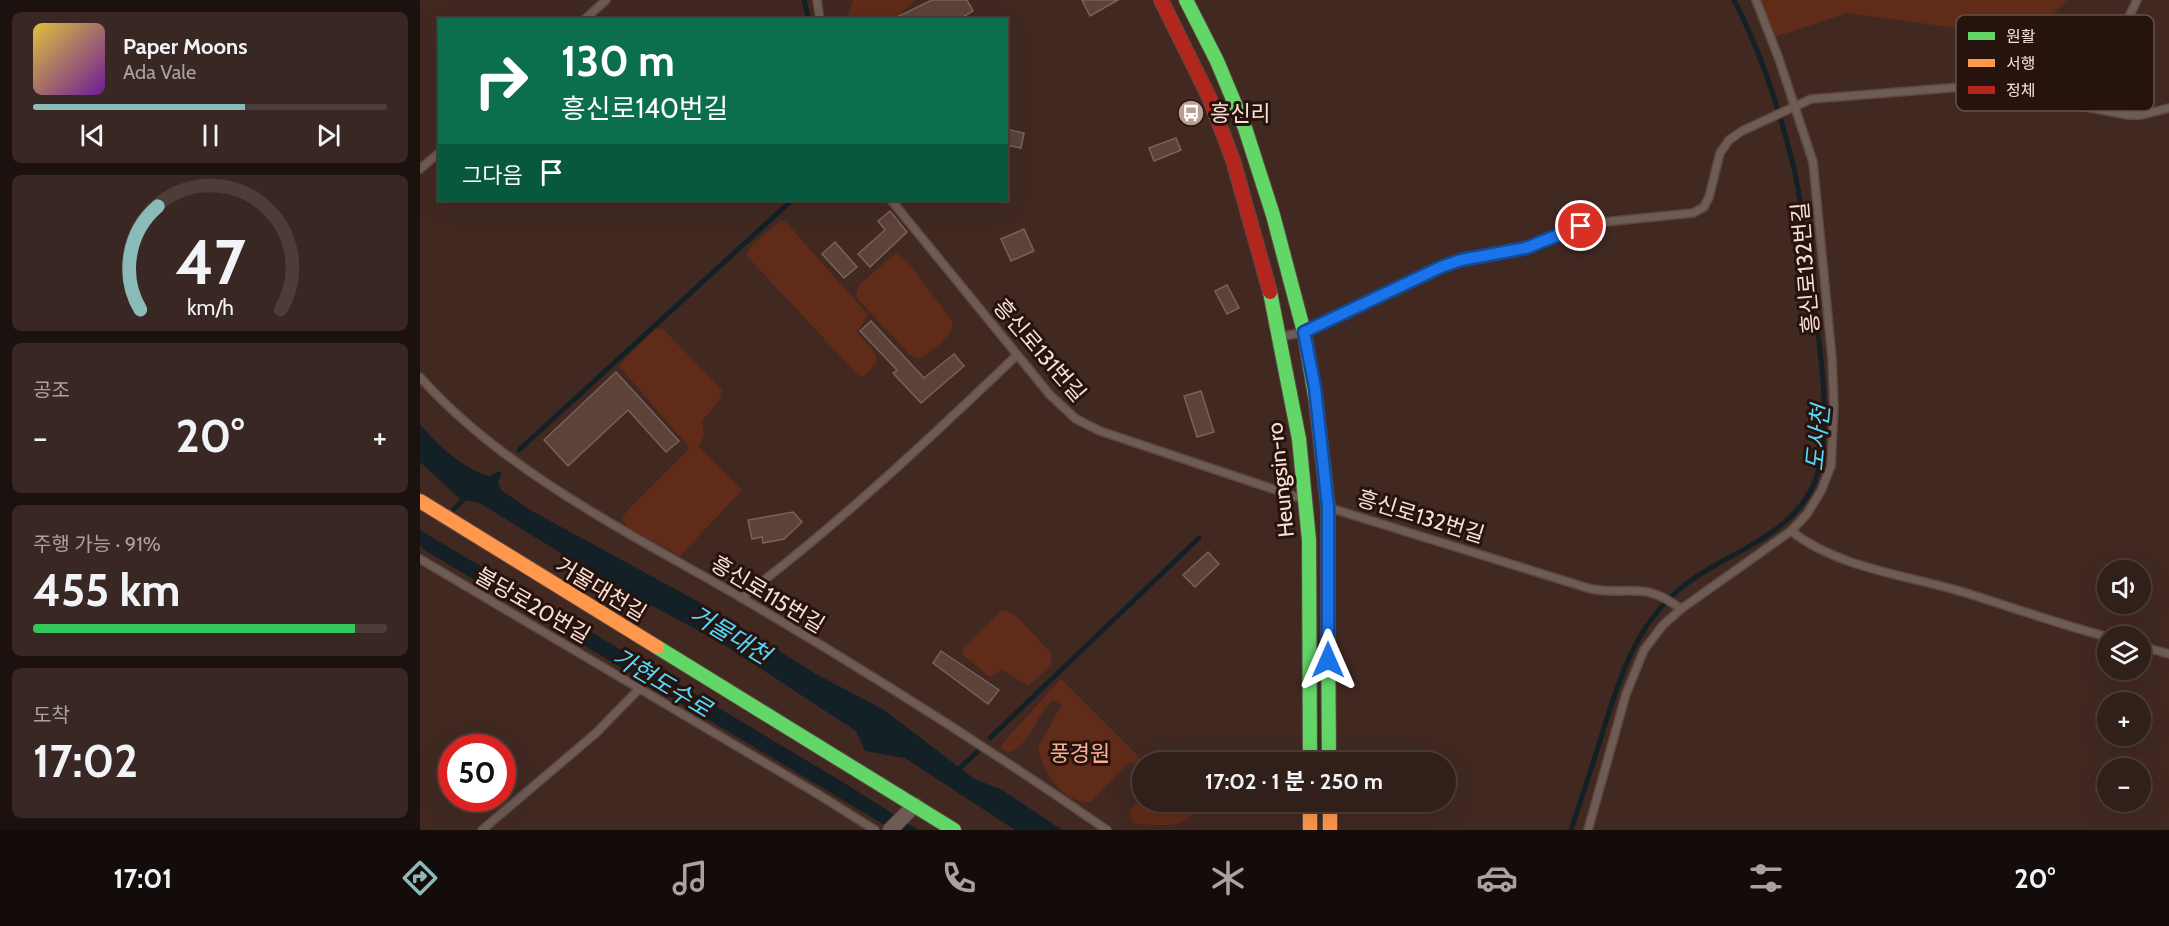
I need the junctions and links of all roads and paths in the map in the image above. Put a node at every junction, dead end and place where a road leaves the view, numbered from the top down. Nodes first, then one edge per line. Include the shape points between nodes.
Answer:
1 (606, 0) edge
2 (817, 0) edge
3 (1161, 0) edge
4 (1186, 0) edge
5 (1756, 0) edge
6 (2137, 0) edge
7 (2130, 15) edge
8 (587, 18) edge
9 (820, 18) edge
10 (1956, 88) edge
11 (1793, 107) junction
12 (2169, 108) edge
13 (2107, 111) edge
14 (438, 154) edge
15 (420, 170) edge
16 (892, 201) edge
17 (1304, 332) junction
18 (1279, 337) junction
19 (1017, 355) junction
20 (420, 377) edge
21 (420, 501) edge
22 (1306, 501) junction
23 (1328, 507) junction
24 (1791, 531) junction
25 (420, 560) edge
26 (741, 598) junction
27 (1678, 607) junction
28 (2097, 635) edge
29 (2151, 649) edge
30 (2169, 654) edge
31 (640, 688) junction
32 (1310, 752) edge
33 (1329, 752) edge
34 (915, 805) junction
35 (1310, 812) edge
36 (1330, 812) edge
37 (482, 830) edge
38 (875, 830) edge
39 (890, 830) edge
40 (954, 830) edge
41 (1107, 830) edge
42 (1310, 830) edge
43 (1330, 830) edge
44 (1588, 830) edge

1 - 8 lane
2 - 9 lane
3 - 18 main road, Heungsin-ro via 1222,129
4 - 17 main road, Heungsin-ro via 1245,128
5 - 11 lane, 흥신로132번길
6 - 7 lane
10 - 11 lane via 1862,97 1826,96
11 - 17 lane via 1729,140 1720,153 1709,197 1704,207 1693,213 1594,223 1509,253 1461,260
11 - 24 lane, 흥신로132번길 via 1813,162 1834,407 1831,466 1807,514
12 - 13 lane via 2141,115
14 - 15 lane
16 - 19 lane, 흥신로131번길
17 - 18 lane
17 - 23 main road, Heungsin-ro via 1315,388
18 - 22 main road, Heungsin-ro via 1299,439
19 - 22 lane, 흥신로131번길 via 1062,409 1100,432
19 - 26 lane via 806,547
20 - 26 lane, 흥신로115번길 via 463,421 494,445 642,541
21 - 34 main road, 거물대천길
22 - 32 main road, Heungsin-ro
23 - 27 lane, 흥신로132번길 via 1591,589 1659,594
23 - 33 main road, Heungsin-ro
24 - 27 lane, 흥신로132번길
24 - 28 lane via 1819,550 1850,561
25 - 31 lane, 불당로20번길
26 - 41 lane, 흥신로115번길 via 985,746
27 - 44 lane via 1644,650 1635,670
29 - 30 lane
31 - 37 lane via 596,734
31 - 38 lane, 불당로20번길
34 - 39 street
34 - 40 main road, 거물대천길
35 - 42 main road
36 - 43 main road

